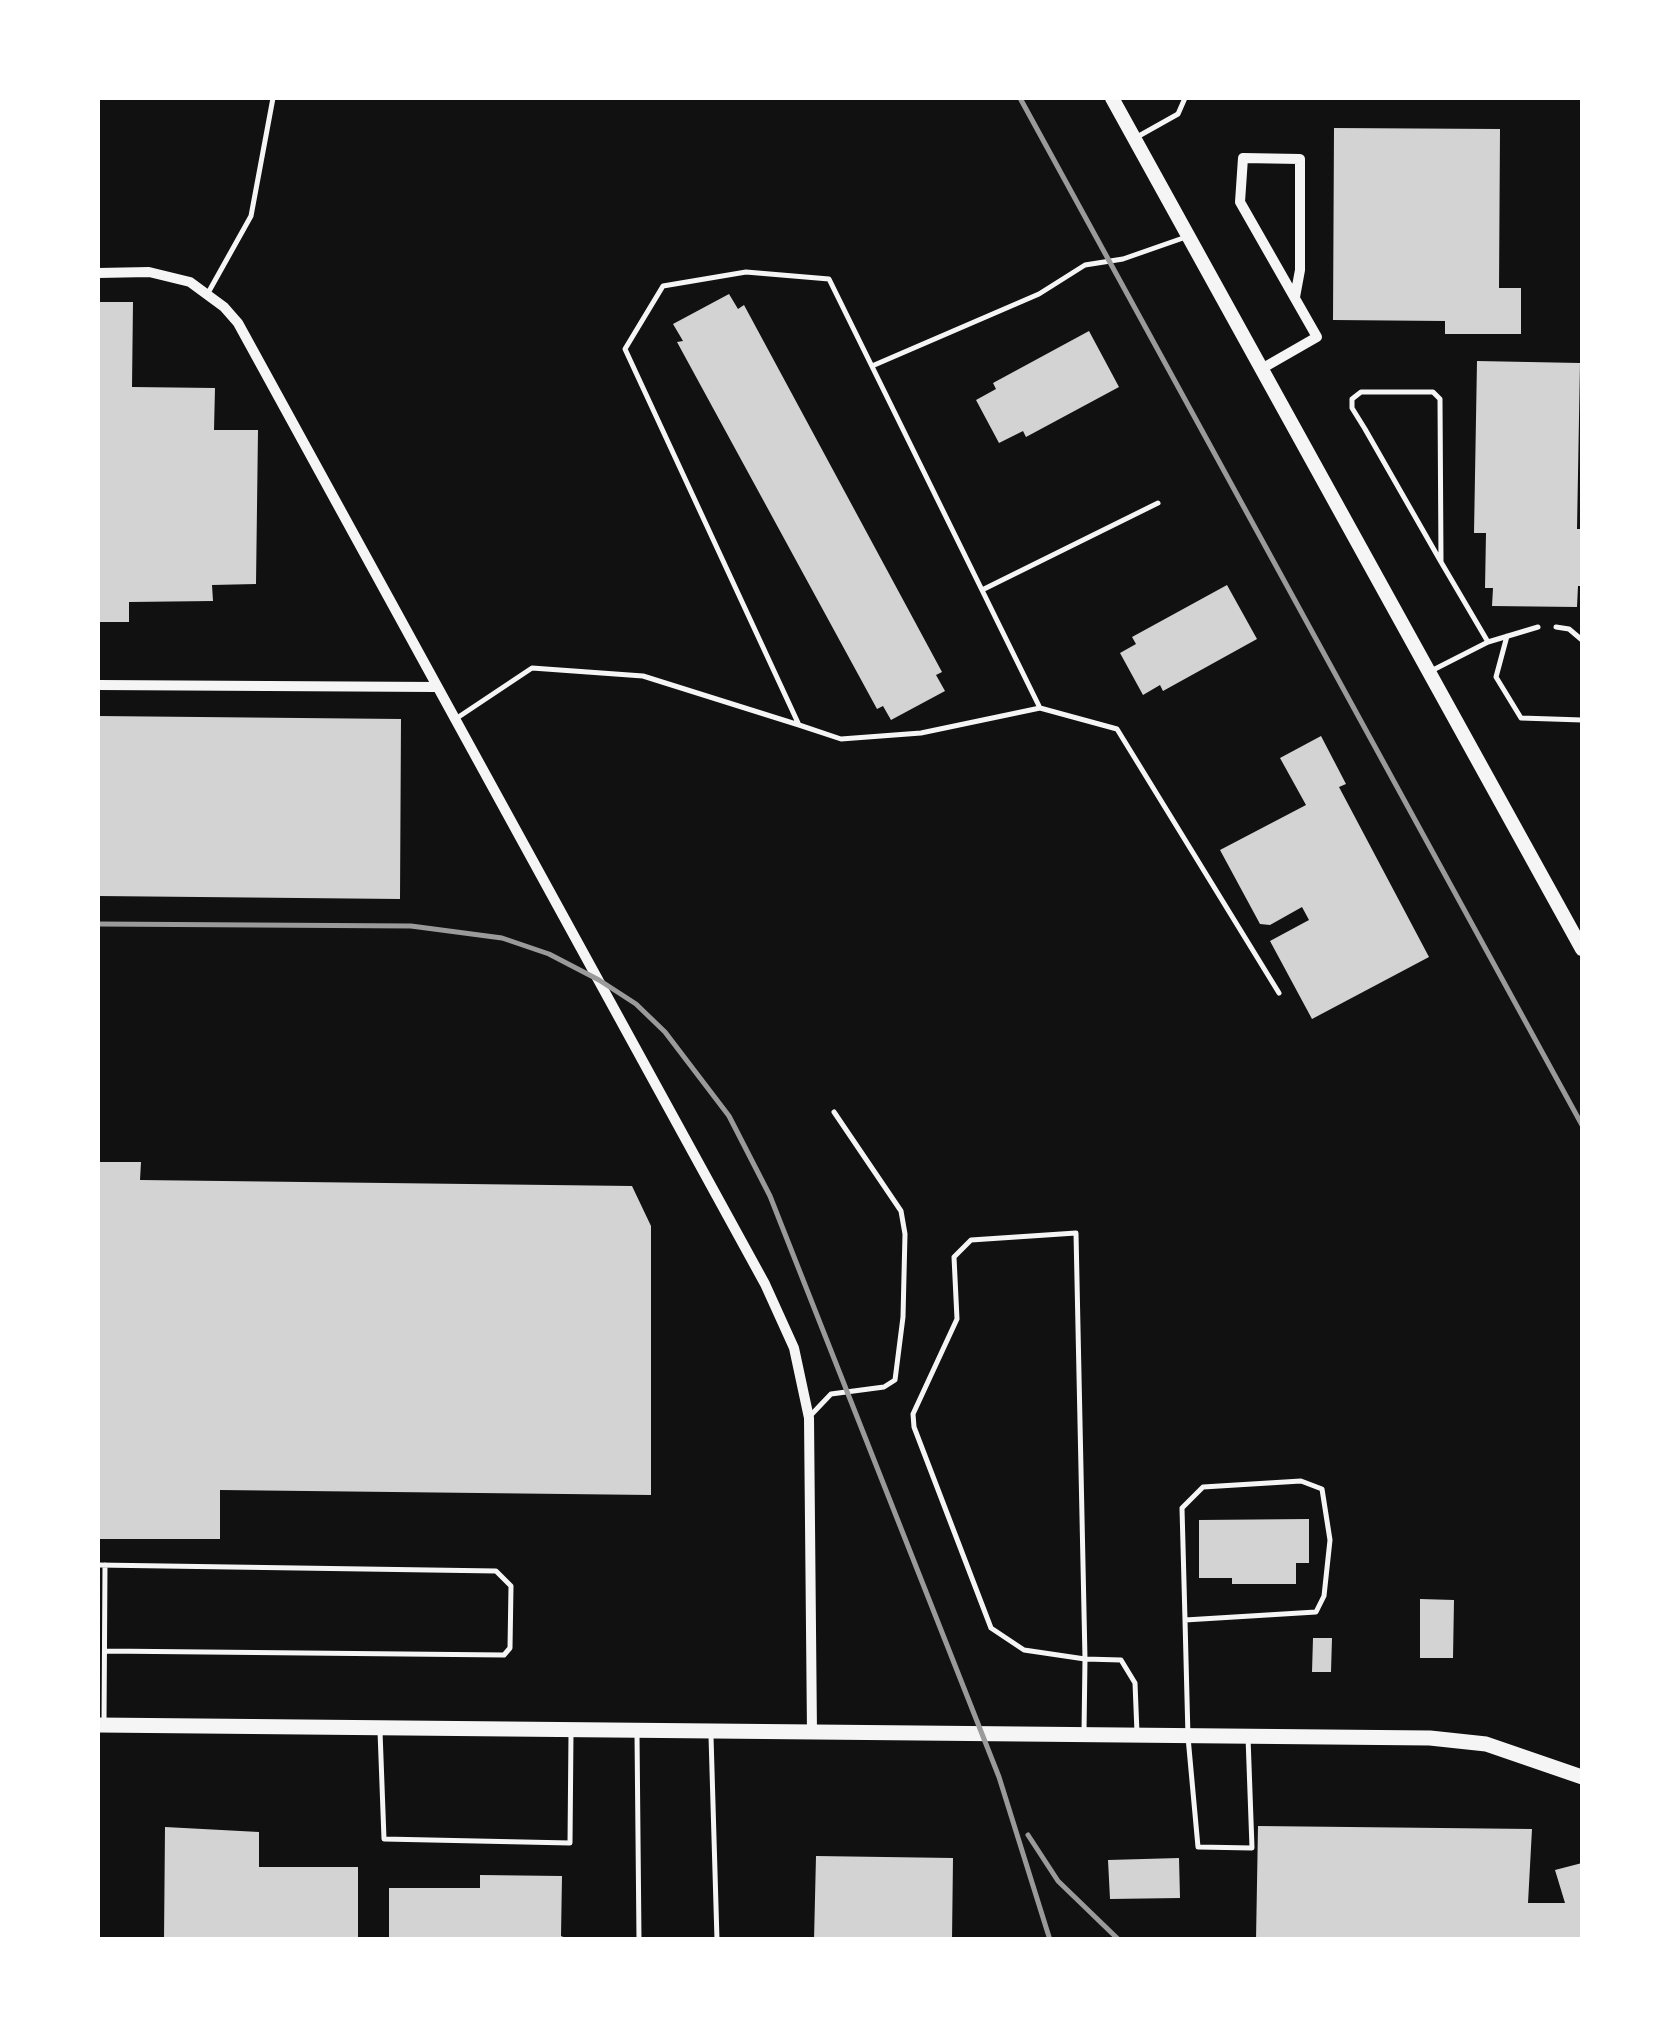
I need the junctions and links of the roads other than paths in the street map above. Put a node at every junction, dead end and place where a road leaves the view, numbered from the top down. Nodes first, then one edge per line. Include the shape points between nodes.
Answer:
1 (272, 98) edge
2 (1112, 98) edge
3 (1185, 98) edge
4 (1134, 138) junction
5 (1190, 236) junction
6 (98, 272) edge
7 (208, 293) junction
8 (1295, 298) junction
9 (872, 366) junction
10 (1263, 368) junction
11 (1158, 504) dead end
12 (1442, 562) junction
13 (982, 590) junction
14 (1538, 627) dead end
15 (1556, 627) dead end
16 (1507, 636) junction
17 (1582, 640) edge
18 (1488, 642) junction
19 (1431, 670) junction
20 (98, 685) edge
21 (436, 687) junction
22 (1040, 708) junction
23 (454, 720) junction
24 (1582, 720) edge
25 (800, 725) junction
26 (1582, 949) edge
27 (1279, 993) dead end
28 (834, 1112) dead end
29 (809, 1418) junction
30 (101, 1565) edge
31 (1185, 1620) junction
32 (104, 1652) junction
33 (1085, 1659) junction
34 (101, 1725) edge
35 (380, 1728) junction
36 (570, 1730) junction
37 (637, 1731) junction
38 (710, 1732) junction
39 (812, 1734) junction
40 (1084, 1736) junction
41 (1137, 1736) junction
42 (1188, 1737) junction
43 (1248, 1737) junction
44 (1582, 1777) edge
45 (640, 1940) edge
46 (718, 1940) edge

1 - 7 lane via 251,216
2 - 4 street
3 - 4 lane via 1178,114
4 - 5 street
5 - 9 lane via 1085,264 1039,294
5 - 10 street
6 - 7 street via 169,276
7 - 21 street via 238,323
8 - 8 street via 1240,202 1243,158 1300,159
8 - 10 street via 1317,337
9 - 13 lane
9 - 25 lane via 829,278 746,272 662,286 625,350
10 - 19 street
11 - 13 lane
12 - 12 lane via 1352,408 1361,392 1433,392 1440,399
12 - 18 lane
13 - 22 lane
14 - 16 lane
15 - 17 lane
16 - 18 lane
16 - 24 lane via 1496,676 1521,718
18 - 19 lane
19 - 26 street
20 - 21 street
21 - 23 street
22 - 25 lane via 921,734 841,738
22 - 27 lane via 1117,729
23 - 25 lane via 532,668 643,676
23 - 29 street via 765,1284 794,1348
28 - 29 lane via 901,1211 902,1316 896,1380 831,1394
29 - 39 street
30 - 32 lane
30 - 32 lane via 496,1570 511,1586 510,1648 504,1655
31 - 31 lane via 1316,1612 1330,1540 1322,1489 1301,1481 1203,1487 1182,1508
31 - 42 lane
32 - 34 lane
33 - 33 lane via 1024,1650 992,1628 914,1414 956,1319 954,1258 961,1246 990,1237 1076,1233
33 - 40 lane
33 - 41 lane via 1127,1665 1135,1683
34 - 35 main road
35 - 36 main road
35 - 36 lane via 384,1839 570,1842
36 - 37 main road
37 - 38 main road
37 - 45 lane
38 - 39 main road
38 - 46 lane
39 - 40 main road
40 - 41 main road
41 - 42 main road
42 - 43 main road
42 - 43 lane via 1198,1847 1252,1848
43 - 44 main road via 1486,1744

